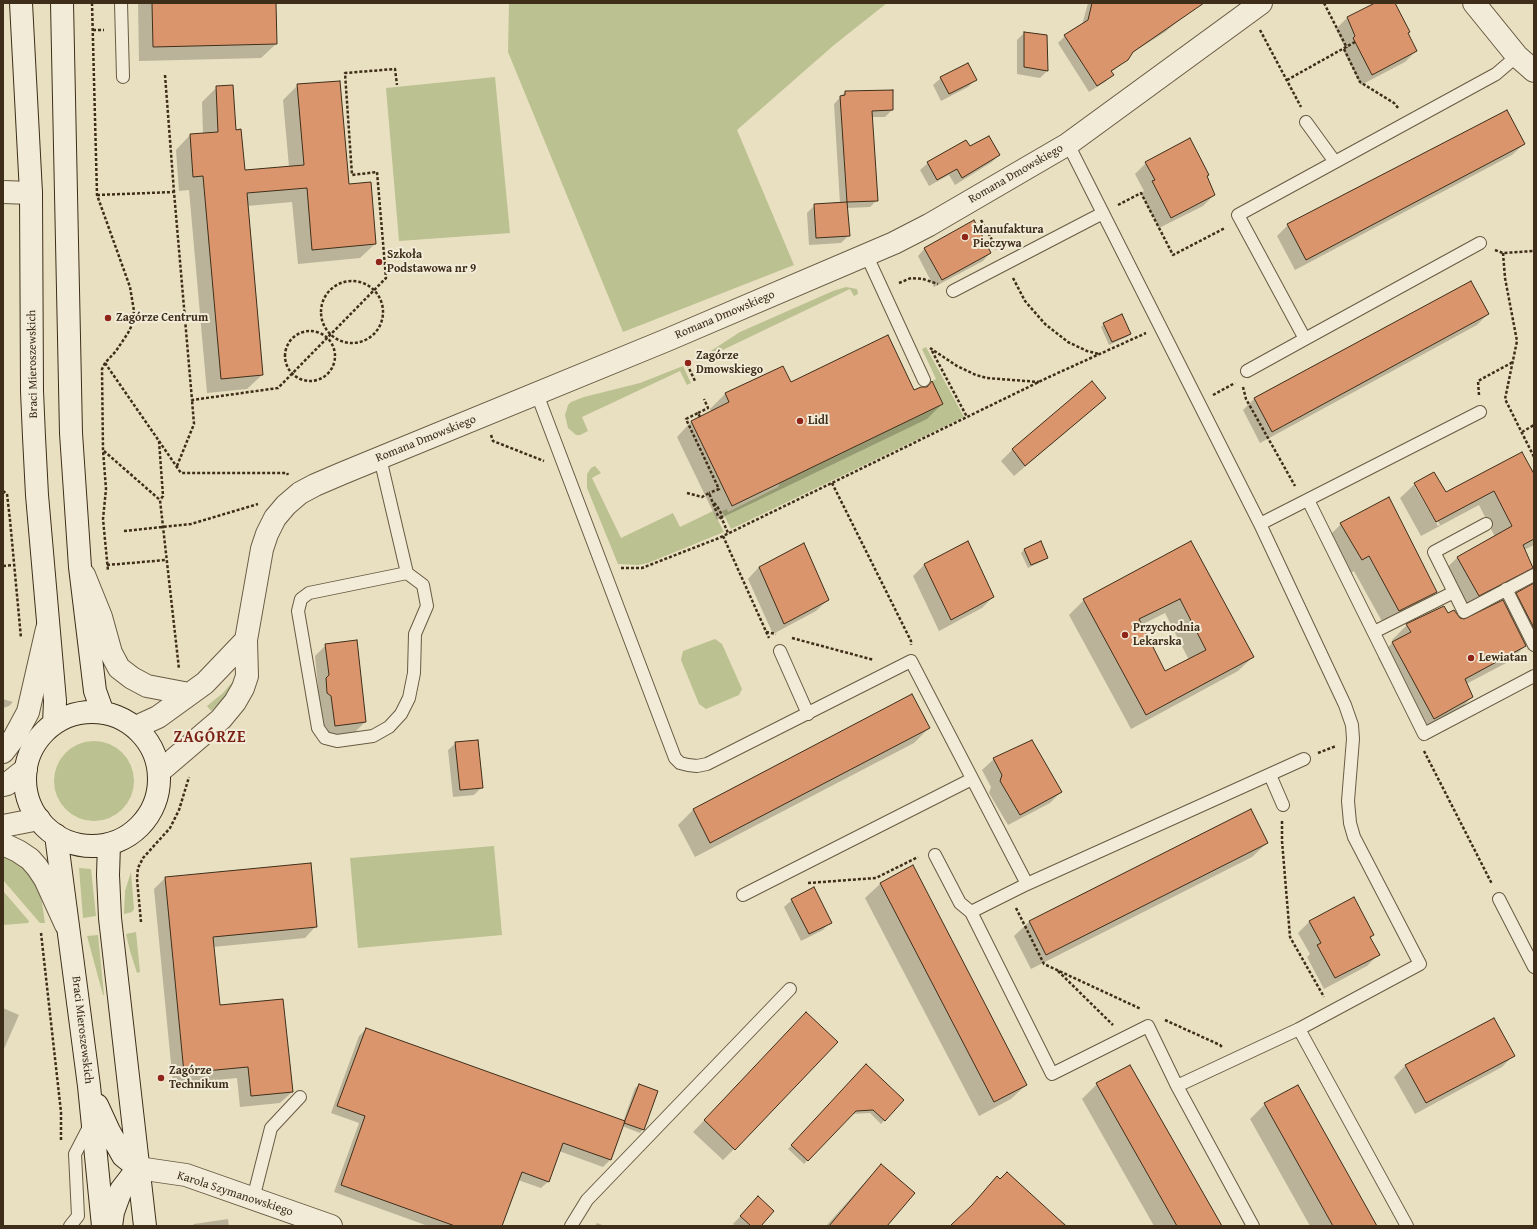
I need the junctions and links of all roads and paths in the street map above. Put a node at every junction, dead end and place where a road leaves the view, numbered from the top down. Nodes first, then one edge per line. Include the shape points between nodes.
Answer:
1 (21, 3) edge
2 (62, 3) edge
3 (92, 3) edge
4 (121, 3) edge
5 (1261, 3) edge
6 (1324, 3) edge
7 (1474, 3) edge
8 (1258, 27) dead end
9 (93, 30) junction
10 (102, 30) dead end
11 (1356, 42) dead end
12 (1345, 48) junction
13 (1517, 56) junction
14 (1534, 71) edge
15 (165, 75) dead end
16 (123, 77) dead end
17 (1287, 80) junction
18 (397, 85) dead end
19 (1306, 122) joint
20 (1408, 122) junction
21 (1068, 144) junction
22 (1335, 162) junction
23 (3, 192) edge
24 (174, 192) junction
25 (31, 193) junction
26 (97, 195) junction
27 (1103, 213) junction
28 (980, 219) dead end
29 (1241, 220) junction
30 (1480, 244) joint
31 (1534, 251) edge
32 (1503, 253) junction
33 (866, 254) junction
34 (1005, 264) junction
35 (374, 289) junction
36 (883, 290) junction
37 (953, 291) joint
38 (1160, 326) junction
39 (330, 335) junction
40 (327, 338) junction
41 (1305, 339) junction
42 (930, 348) dead end
43 (1100, 354) junction
44 (685, 360) dead end
45 (1513, 362) junction
46 (104, 363) junction
47 (292, 374) junction
48 (1245, 375) junction
49 (1483, 378) dead end
50 (924, 380) dead end
51 (695, 381) dead end
52 (1039, 382) junction
53 (537, 394) junction
54 (704, 399) dead end
55 (192, 400) junction
56 (1198, 402) junction
57 (1480, 412) dead end
58 (1534, 425) edge
59 (489, 431) dead end
60 (1522, 432) junction
61 (158, 441) junction
62 (103, 450) junction
63 (380, 458) junction
64 (1534, 458) edge
65 (176, 467) junction
66 (566, 469) junction
67 (290, 476) dead end
68 (832, 483) junction
69 (3, 491) edge
70 (687, 493) dead end
71 (709, 493) junction
72 (160, 500) junction
73 (1306, 501) junction
74 (261, 506) dead end
75 (1260, 524) junction
76 (1486, 524) dead end
77 (163, 526) junction
78 (124, 531) dead end
79 (728, 533) junction
80 (724, 536) junction
81 (166, 560) junction
82 (14, 565) junction
83 (107, 565) junction
84 (3, 566) edge
85 (80, 567) junction
86 (615, 568) dead end
87 (407, 573) junction
88 (1534, 575) edge
89 (108, 578) dead end
90 (1506, 590) junction
91 (1454, 592) junction
92 (49, 624) junction
93 (766, 632) junction
94 (1374, 632) junction
95 (782, 636) dead end
96 (789, 638) dead end
97 (246, 640) junction
98 (21, 641) dead end
99 (1534, 645) edge
100 (780, 651) joint
101 (911, 662) junction
102 (883, 676) junction
103 (1534, 676) edge
104 (189, 694) junction
105 (103, 713) junction
106 (808, 714) junction
107 (54, 724) junction
108 (136, 727) junction
109 (1424, 734) junction
110 (3, 752) edge
111 (1304, 759) dead end
112 (26, 769) junction
113 (192, 771) dead end
114 (159, 772) junction
115 (1270, 775) junction
116 (972, 779) junction
117 (3, 785) edge
118 (1283, 805) joint
119 (38, 819) junction
120 (3, 826) edge
121 (56, 835) junction
122 (3, 844) edge
123 (109, 844) junction
124 (935, 855) joint
125 (807, 883) dead end
126 (1027, 884) junction
127 (743, 894) dead end
128 (1009, 894) junction
129 (1499, 899) joint
130 (971, 912) junction
131 (141, 922) dead end
132 (69, 930) junction
133 (41, 933) dead end
134 (1534, 967) edge
135 (1056, 969) junction
136 (790, 989) dead end
137 (1144, 1011) dead end
138 (1331, 1012) junction
139 (1165, 1020) dead end
140 (1299, 1029) junction
141 (1126, 1037) junction
142 (1230, 1061) junction
143 (89, 1086) junction
144 (1177, 1086) junction
145 (300, 1097) dead end
146 (93, 1120) junction
147 (62, 1145) dead end
148 (138, 1168) junction
149 (253, 1199) junction
150 (70, 1226) edge
151 (103, 1226) edge
152 (111, 1226) edge
153 (145, 1226) edge
154 (331, 1226) edge
155 (571, 1226) edge
156 (1253, 1226) edge
157 (1407, 1226) edge

1 - 25 main road, Braci Mieroszewskich
2 - 85 main road via 71,433
3 - 9 path
4 - 16 lane
5 - 21 main road, Romana Dmowskiego
6 - 12 path
7 - 13 main road
8 - 17 path
9 - 10 path
9 - 26 path
11 - 12 path
12 - 17 path
12 - 20 path via 1360,82 1394,103
13 - 14 main road
13 - 20 lane via 1496,74
15 - 24 path
17 - 19 path via 1306,116
18 - 35 path via 395,69 345,73 352,175 377,172 386,278
19 - 22 lane
20 - 22 lane
21 - 27 lane
21 - 33 main road, Romana Dmowskiego via 929,225 894,244
22 - 29 lane via 1238,215
23 - 25 main road
24 - 26 path
24 - 55 path
25 - 92 main road, Braci Mieroszewskich via 32,391 37,495
26 - 46 path via 130,287 134,311 128,333
27 - 29 path via 1141,193 1173,255
27 - 34 lane
27 - 38 lane
28 - 34 path
29 - 41 lane
30 - 32 path
30 - 41 lane
31 - 32 path
32 - 45 path via 1517,341
33 - 36 lane
33 - 53 main road, Romana Dmowskiego
34 - 37 lane
34 - 43 path via 1025,301 1045,324 1068,342
35 - 39 path
35 - 39 path via 352,281 337,284 329,290 321,313 324,327
35 - 39 path via 380,297 384,317 375,334 367,340 353,344 338,341
36 - 37 path via 911,278 923,279
36 - 50 lane
38 - 43 path
38 - 56 lane
39 - 40 path
40 - 47 path
40 - 47 path via 312,331 295,336 287,346 285,359
40 - 47 path via 333,349 334,362 330,370 316,380 308,381
41 - 48 lane
42 - 52 path via 976,375
43 - 52 path
44 - 51 path
45 - 49 path
45 - 60 path via 1505,399
46 - 61 path
46 - 62 path
47 - 55 path via 278,388
48 - 56 path
48 - 73 path via 1242,383 1246,399
52 - 68 path
53 - 63 main road, Romana Dmowskiego
53 - 66 lane
54 - 71 path via 708,408 699,415 686,419 720,488
55 - 65 path via 194,424
56 - 75 lane
57 - 73 lane
58 - 60 path
59 - 66 path via 493,441
60 - 64 path
61 - 65 path
61 - 72 path via 164,496
62 - 72 path
62 - 83 path
63 - 87 lane
63 - 97 main road, Romana Dmowskiego via 305,490 275,518 262,549
65 - 67 path via 181,473 286,473
66 - 106 lane via 675,758 680,763 688,765 707,764
68 - 79 path
68 - 101 path via 911,642
69 - 82 path via 7,494
70 - 71 path via 702,497
71 - 79 path
72 - 77 path
73 - 75 lane
73 - 94 lane
74 - 77 path via 257,503 191,524
75 - 138 lane via 1352,725 1348,810 1354,837 1420,964
76 - 91 lane via 1434,552
77 - 78 path
77 - 81 path
79 - 80 path
80 - 86 path via 642,568
80 - 93 path
81 - 83 path
81 - 104 path via 178,665
82 - 84 path
82 - 98 path
83 - 89 path
85 - 104 main road via 101,617 111,654 119,668 147,686
85 - 105 main road via 95,691
87 - 87 lane via 309,593 301,599 298,611 318,728 325,738 337,741 373,736 389,727 401,714 409,698 414,673 415,634 428,606 424,585
88 - 90 lane
90 - 91 lane via 1464,612
90 - 99 lane
91 - 94 lane
92 - 107 main road, Braci Mieroszewskich via 55,701
92 - 110 main road via 28,712
93 - 95 path
93 - 100 path via 773,645
94 - 109 lane
96 - 102 path via 873,660
97 - 104 main road via 205,683
97 - 114 main road, Romana Dmowskiego via 247,676 235,702 221,718
100 - 106 lane
101 - 102 lane
101 - 116 lane
102 - 106 lane
103 - 109 lane
104 - 108 main road via 158,717
105 - 107 main road via 75,714
105 - 108 main road via 120,718
107 - 112 main road via 41,736 31,752
108 - 114 main road via 152,747
109 - 129 path via 1422,748
111 - 115 lane
112 - 117 main road
112 - 119 main road via 27,795
113 - 131 path via 170,828 138,868
114 - 123 main road via 159,791 142,824 127,836
115 - 118 lane
115 - 126 lane
116 - 126 lane
116 - 127 lane
118 - 138 path via 1282,841 1290,937
119 - 120 main road
119 - 121 main road
121 - 123 main road via 82,845
121 - 132 main road, Braci Mieroszewskich
122 - 132 main road via 30,859 37,867
123 - 148 main road via 110,918
124 - 125 path via 932,850 876,878
124 - 130 lane via 960,903
126 - 128 lane
128 - 130 lane
128 - 135 path via 1044,964
129 - 134 lane
130 - 141 lane via 1052,1074
132 - 143 main road, Braci Mieroszewskich
133 - 147 path via 61,1112
135 - 137 path
135 - 141 path
136 - 155 lane via 587,1200
138 - 140 lane
139 - 142 path via 1220,1045
140 - 142 lane
140 - 157 lane
141 - 144 lane via 1148,1026
142 - 144 lane
143 - 146 main road, Braci Mieroszewskich
143 - 148 main road via 123,1156
144 - 156 lane
145 - 149 lane via 271,1128
146 - 150 lane via 75,1154 78,1216
146 - 151 main road, Braci Mieroszewskich
148 - 149 main road, Karola Szymanowskiego via 186,1175
148 - 152 main road via 121,1190
148 - 153 main road
149 - 154 main road, Karola Szymanowskiego

